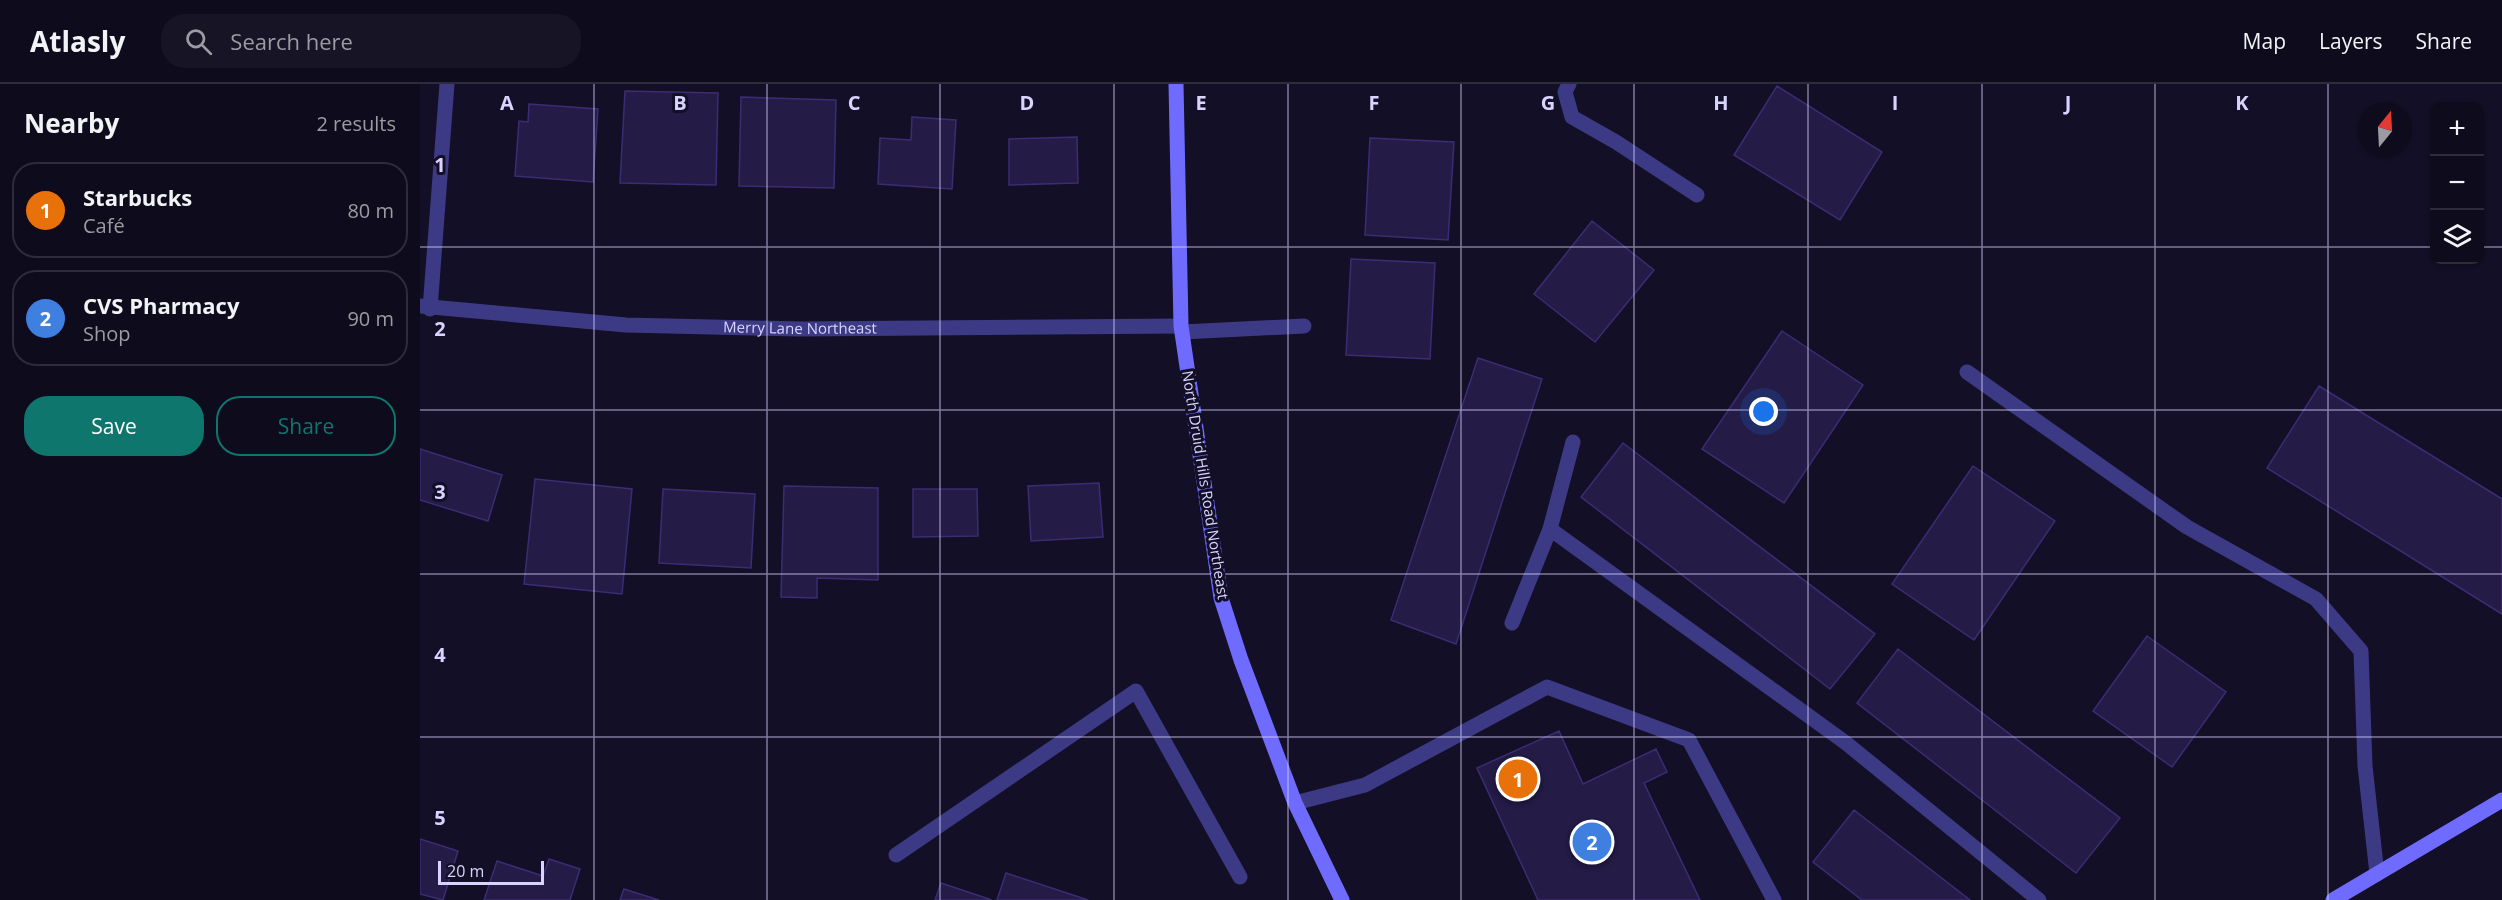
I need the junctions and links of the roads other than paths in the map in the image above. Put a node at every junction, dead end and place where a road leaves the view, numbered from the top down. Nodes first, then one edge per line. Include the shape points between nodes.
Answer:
1 (447, 84) edge
2 (1176, 84) edge
3 (1569, 84) edge
4 (1697, 195) dead end
5 (425, 308) edge
6 (1304, 326) dead end
7 (1181, 329) junction
8 (1967, 372) dead end
9 (1574, 442) dead end
10 (1550, 529) junction
11 (1512, 623) dead end
12 (2502, 800) edge
13 (1294, 803) junction
14 (896, 855) dead end
15 (2377, 874) junction
16 (1240, 877) dead end
17 (1342, 900) edge
18 (1774, 900) edge
19 (2039, 900) edge
20 (2333, 900) edge

1 - 5 street
2 - 7 main road, North Druid Hills Road Northeast
3 - 4 street via 1565,92 1572,117
5 - 7 street, Merry Lane Northeast via 626,325
6 - 7 street, Merry Lane Northeast
7 - 13 main road, North Druid Hills Road Northeast via 1221,598
8 - 15 street via 2187,527 2316,599 2361,651 2365,766
9 - 10 street
10 - 11 street
10 - 19 street via 1846,743
12 - 15 main road
13 - 17 main road, North Druid Hills Road Northeast
13 - 18 street via 1365,785 1547,687 1689,740
14 - 16 street via 1136,691
15 - 20 main road

